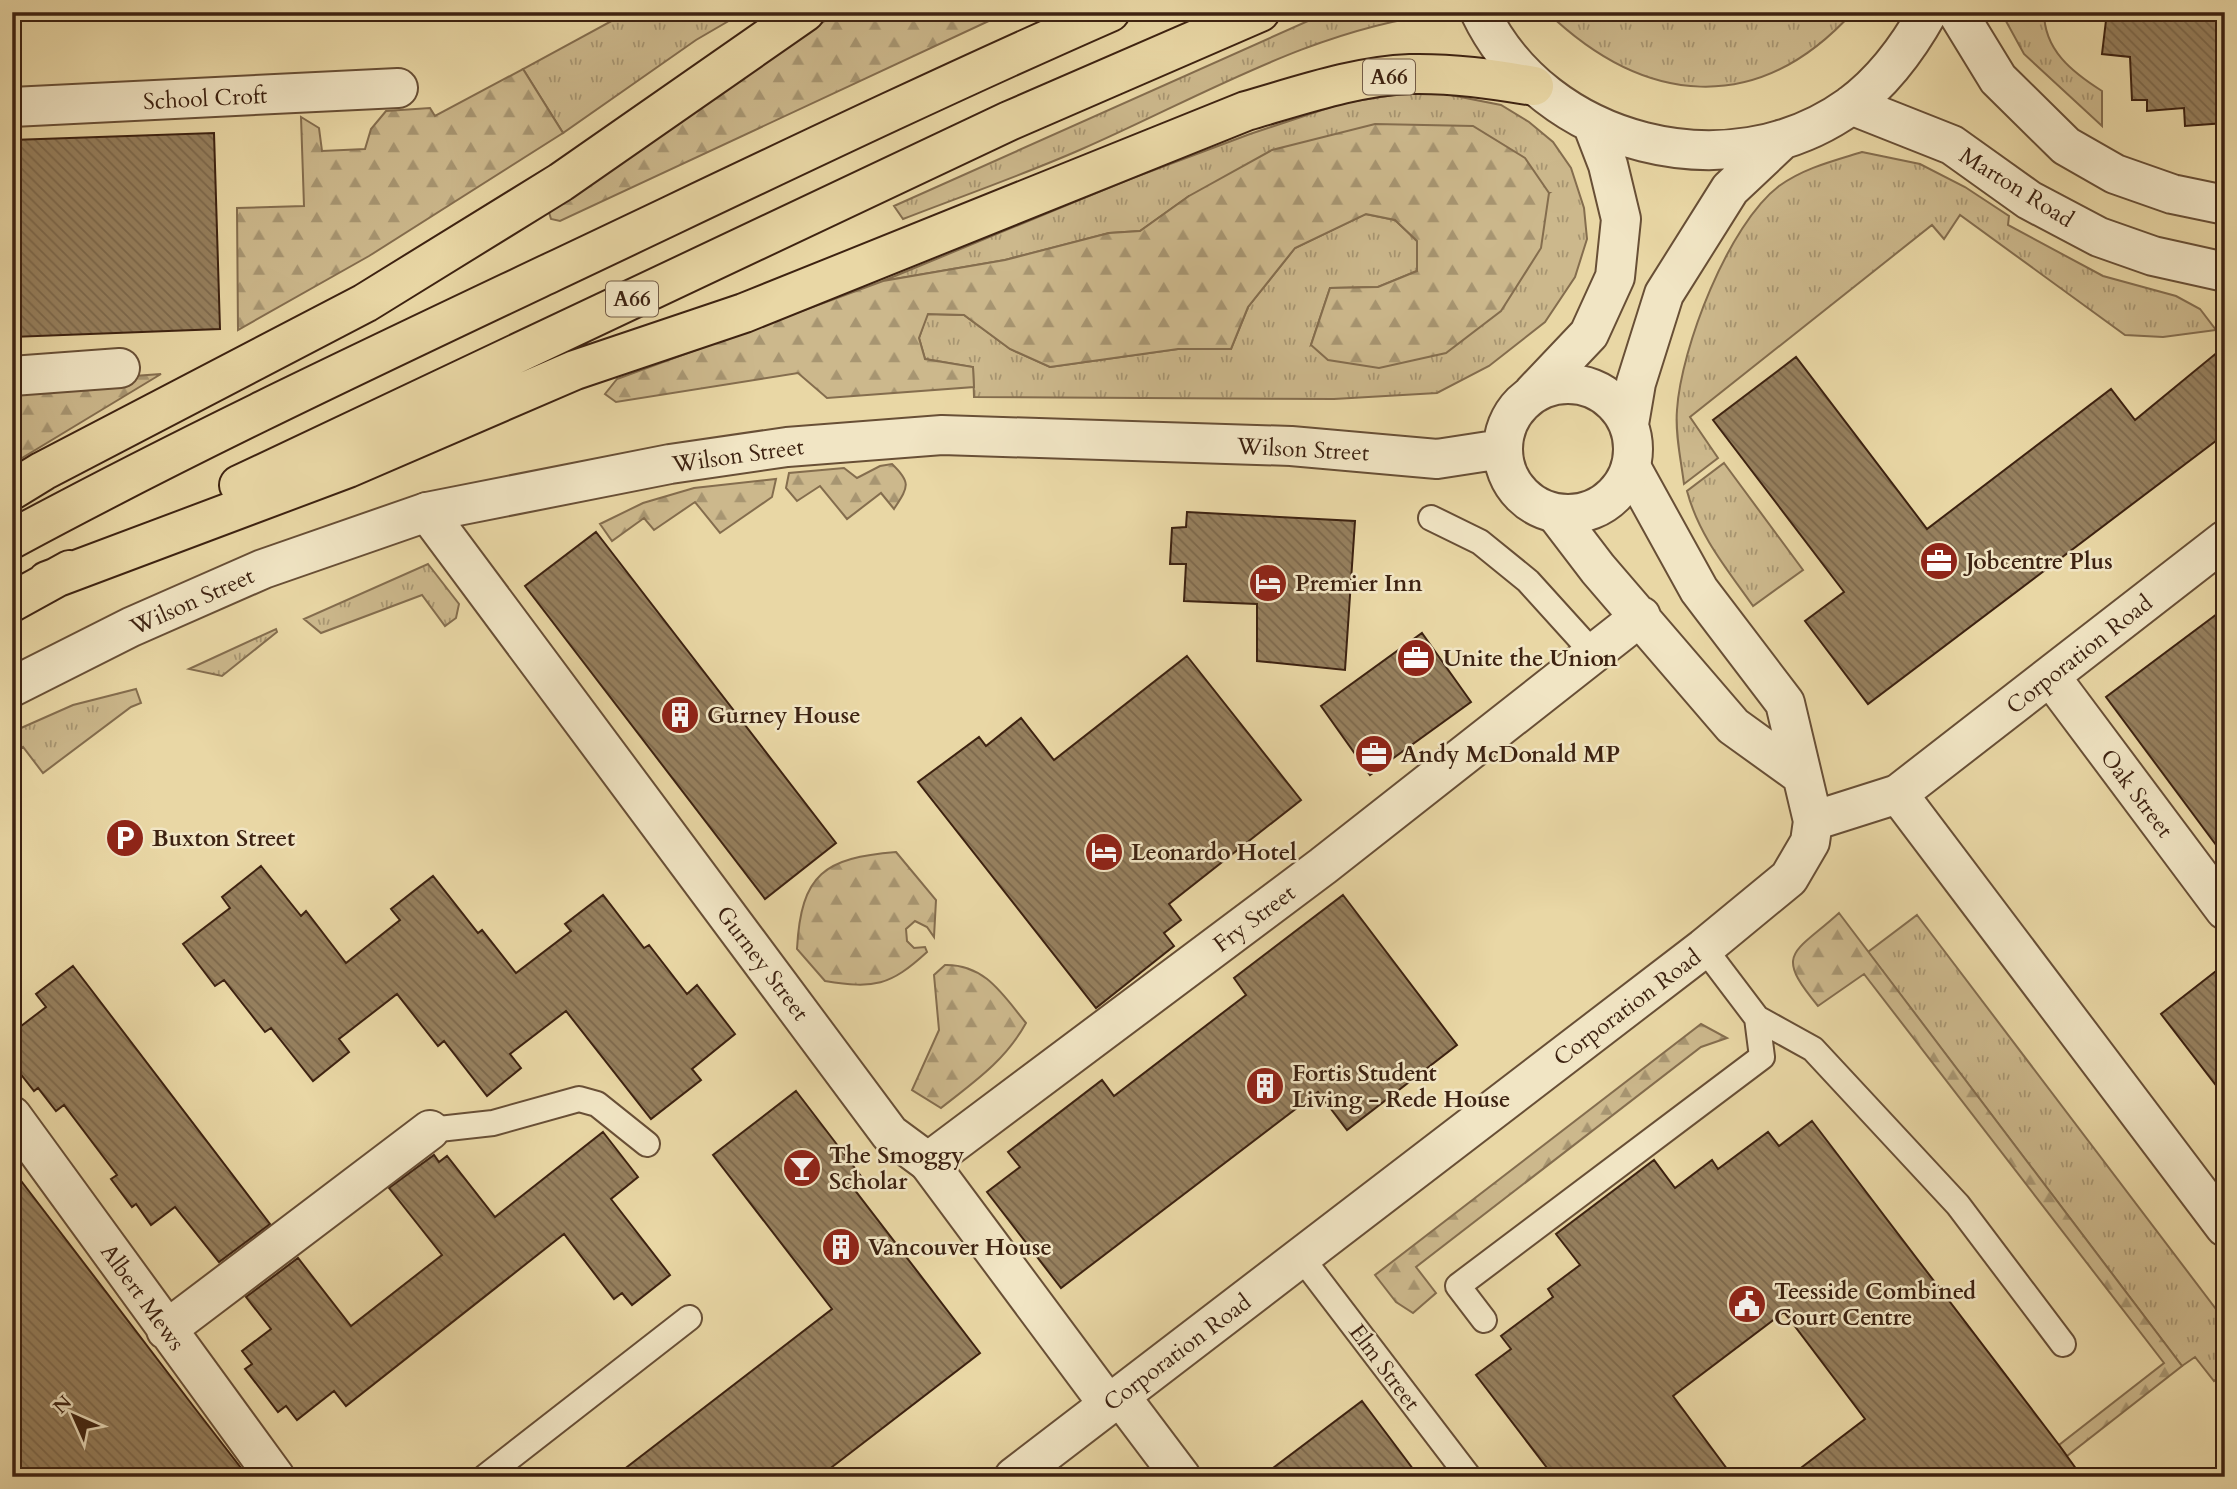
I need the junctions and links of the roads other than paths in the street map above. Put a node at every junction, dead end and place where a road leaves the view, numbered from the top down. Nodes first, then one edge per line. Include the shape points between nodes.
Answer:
1 (805, 12) edge
2 (1110, 12) edge
3 (1260, 12) edge
4 (1480, 12) edge
5 (1928, 12) edge
6 (1957, 12) edge
7 (1534, 86) junction
8 (398, 88) dead end
9 (1851, 105) junction
10 (12, 107) edge
11 (1593, 126) junction
12 (1783, 139) junction
13 (2225, 205) edge
14 (2225, 272) edge
15 (120, 368) dead end
16 (12, 376) edge
17 (1533, 393) junction
18 (1629, 424) junction
19 (1502, 449) junction
20 (1631, 467) junction
21 (12, 490) edge
22 (427, 512) junction
23 (1556, 514) junction
24 (1432, 518) dead end
25 (12, 539) edge
26 (2225, 540) edge
27 (47, 581) junction
28 (12, 602) edge
29 (1641, 616) junction
30 (1595, 655) junction
31 (2050, 677) junction
32 (12, 687) edge
33 (1801, 775) junction
34 (1899, 794) junction
35 (1813, 821) junction
36 (2225, 910) edge
37 (1704, 948) junction
38 (1757, 1018) junction
39 (12, 1116) edge
40 (430, 1130) joint
41 (646, 1144) dead end
42 (928, 1162) junction
43 (2225, 1227) edge
44 (1301, 1256) junction
45 (690, 1318) dead end
46 (1484, 1320) dead end
47 (166, 1330) junction
48 (2063, 1344) dead end
49 (1114, 1400) junction
50 (275, 1477) edge
51 (485, 1477) edge
52 (1014, 1477) edge
53 (1181, 1477) edge
54 (1469, 1477) edge

1 - 21 highway via 561,182 365,303
2 - 25 highway, A66 via 956,80 424,334 117,482
3 - 27 highway, A66 via 1009,121 333,439
4 - 7 street via 1492,36
5 - 9 street via 1905,53
6 - 13 street via 1998,79 2066,146 2115,174 2172,194
7 - 11 street
7 - 27 highway, A66 via 1474,76 1408,74 1327,88 1246,111 744,313 575,370 348,468
8 - 10 street, School Croft
9 - 12 street
9 - 14 street, Marton Road via 1952,145 2029,200 2099,237 2153,256
11 - 12 street via 1655,147 1720,151
11 - 17 street via 1621,219 1615,277 1589,334
12 - 18 street via 1730,189 1664,294 1636,383
15 - 16 street
17 - 18 street via 1555,384 1598,390 1616,404
17 - 19 street via 1516,408 1505,427
18 - 20 street via 1634,445
19 - 22 street, Wilson Street via 1437,459 1291,446 942,435 787,447 670,464
19 - 23 street via 1506,471 1517,491 1534,506
20 - 23 street via 1623,485 1602,504 1575,514
20 - 33 street via 1699,590 1784,703
22 - 32 street, Wilson Street via 263,569 131,627
22 - 42 street, Gurney Street via 890,1135
23 - 29 street
24 - 30 lane via 1480,542 1528,581
26 - 31 street, Corporation Road
27 - 28 highway, A66
29 - 30 street, Fry Street
29 - 33 street via 1733,726
30 - 42 street, Fry Street
31 - 34 street, Corporation Road
31 - 36 street, Oak Street
33 - 35 street
34 - 35 street, Corporation Road
34 - 43 street
35 - 37 street, Corporation Road via 1810,842 1789,878
37 - 38 lane
37 - 44 street, Corporation Road
38 - 46 lane via 1762,1057 1458,1286
38 - 48 lane via 1814,1049 1958,1205
39 - 47 street, Albert Mews
40 - 41 lane via 493,1123 579,1099 597,1104
40 - 47 street
42 - 49 street, Gurney Street
44 - 49 street, Corporation Road
44 - 54 lane, Elm Street
45 - 51 lane
47 - 50 street, Albert Mews
49 - 52 street, Corporation Road
49 - 53 street, Gurney Street

